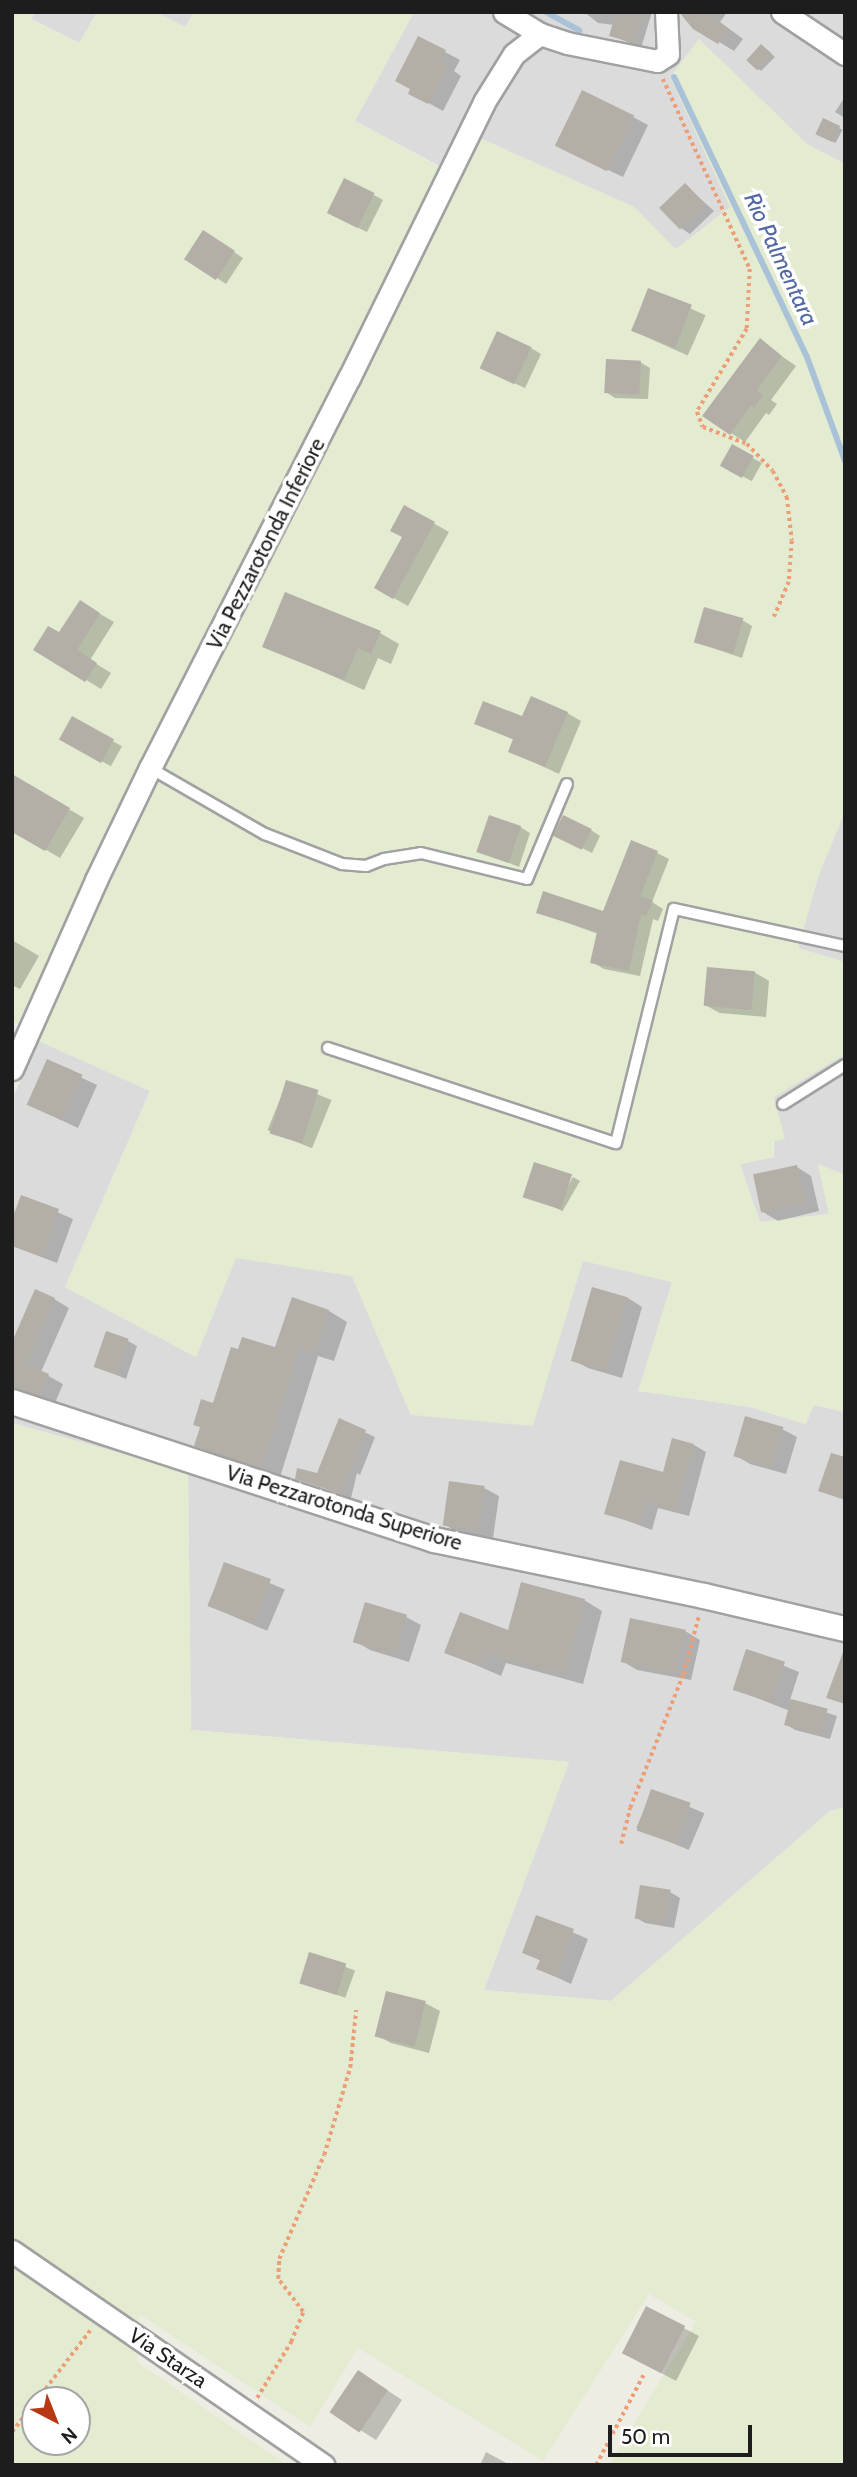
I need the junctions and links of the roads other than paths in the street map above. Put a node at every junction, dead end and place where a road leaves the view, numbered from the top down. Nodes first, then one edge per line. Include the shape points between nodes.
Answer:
1 (504, 12) edge
2 (666, 12) edge
3 (782, 12) edge
4 (541, 34) junction
5 (845, 54) edge
6 (150, 768) junction
7 (567, 784) dead end
8 (845, 946) edge
9 (328, 1048) dead end
10 (845, 1065) edge
11 (12, 1069) edge
12 (783, 1104) dead end
13 (12, 1402) edge
14 (845, 1629) edge
15 (12, 2251) edge
16 (323, 2465) edge

1 - 4 street
2 - 4 street via 668,54 657,61
3 - 5 street
4 - 6 street, Via Pezzarotonda Inferiore via 514,54 493,84
6 - 7 lane via 265,834 342,864 366,866 421,853 527,879
6 - 11 street, Via Pezzarotonda Inferiore
8 - 9 lane via 674,909 616,1143
10 - 12 lane
13 - 14 street, Via Pezzarotonda Superiore via 434,1540
15 - 16 street, Via Starza

